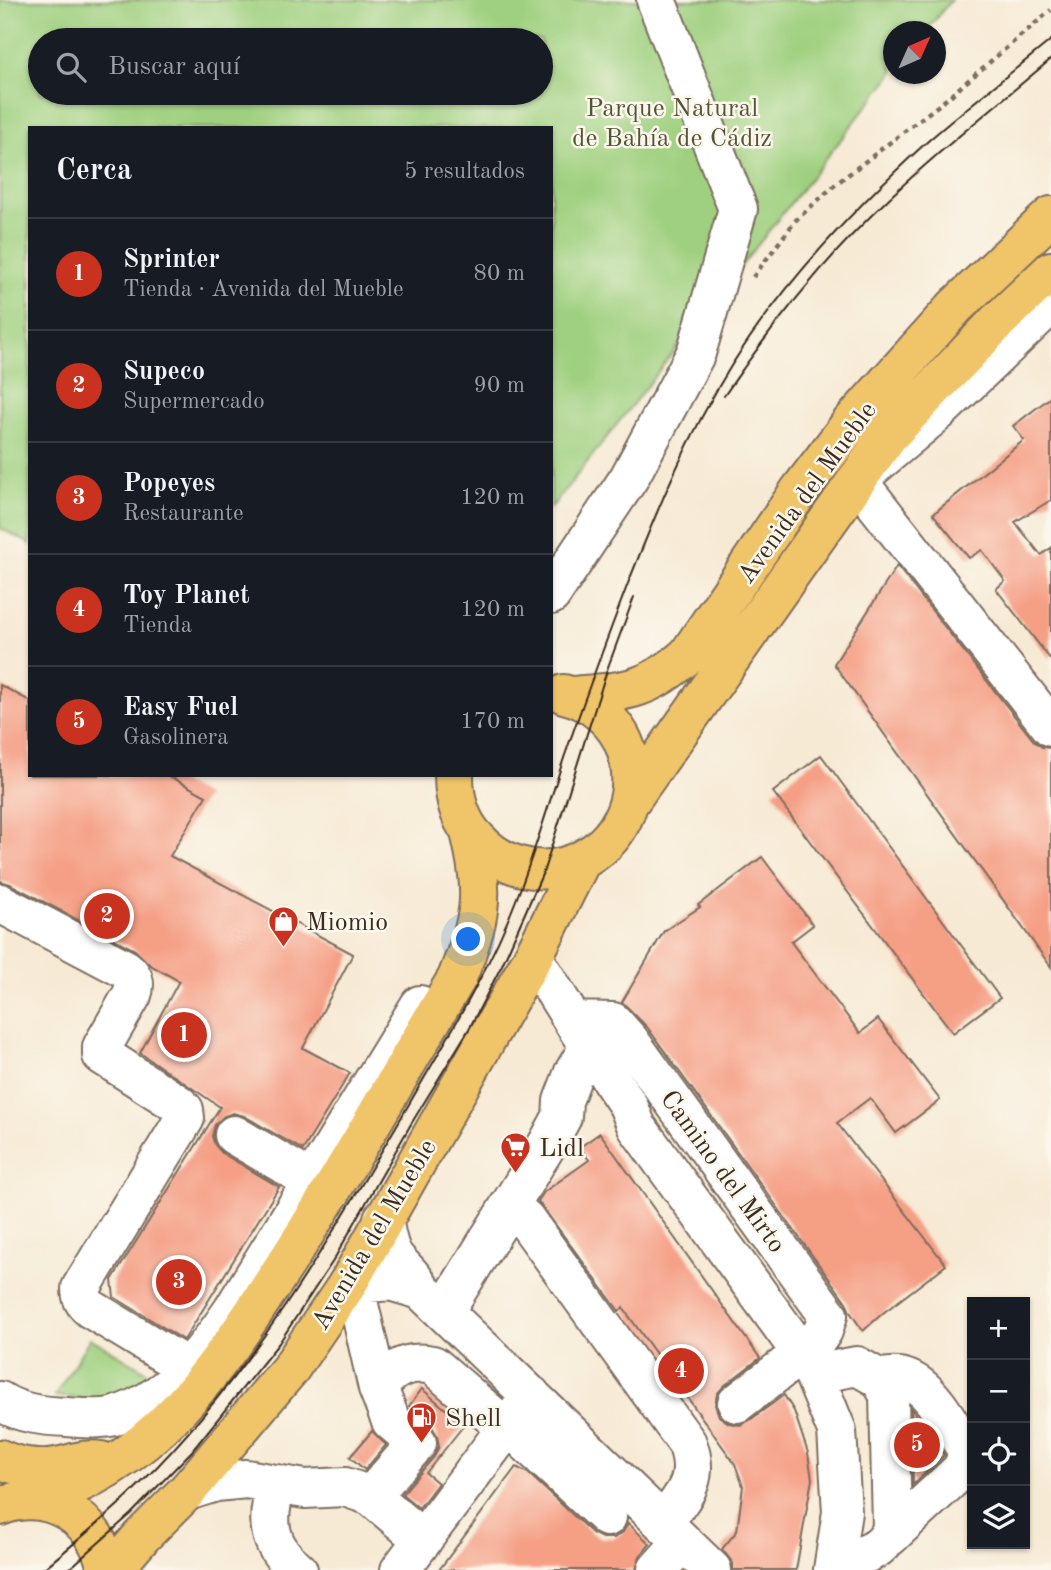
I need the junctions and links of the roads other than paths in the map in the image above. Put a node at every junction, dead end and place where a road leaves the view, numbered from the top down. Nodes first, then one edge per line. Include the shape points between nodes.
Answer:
1 (656, 0) edge
2 (1051, 216) edge
3 (1045, 300) edge
4 (857, 480) junction
5 (553, 592) edge
6 (561, 693) edge
7 (1051, 727) edge
8 (454, 777) edge
9 (630, 801) junction
10 (470, 832) junction
11 (581, 861) junction
12 (0, 903) edge
13 (533, 957) junction
14 (581, 1034) junction
15 (234, 1135) dead end
16 (322, 1187) junction
17 (509, 1206) junction
18 (383, 1219) junction
19 (347, 1285) junction
20 (432, 1301) junction
21 (809, 1367) junction
22 (188, 1368) junction
23 (880, 1379) junction
24 (378, 1388) junction
25 (737, 1403) dead end
26 (5, 1404) edge
27 (528, 1419) junction
28 (417, 1443) junction
29 (0, 1459) edge
30 (114, 1463) junction
31 (464, 1483) junction
32 (277, 1484) junction
33 (187, 1492) junction
34 (371, 1496) junction
35 (13, 1499) edge
36 (607, 1517) dead end
37 (672, 1533) junction
38 (889, 1537) junction
39 (425, 1555) edge
40 (107, 1570) edge
41 (113, 1570) edge
42 (298, 1570) edge
43 (400, 1570) edge
44 (657, 1570) edge
45 (712, 1570) edge
46 (833, 1570) edge

1 - 5 street via 738,209 696,353 629,478
2 - 6 main road, Avenida del Mueble via 955,307 852,423 800,490 688,655 645,685 621,691
3 - 4 main road, Avenida del Mueble via 998,321 888,436
4 - 7 street
4 - 9 main road, Avenida del Mueble
6 - 9 main road via 591,705 624,741 632,781
8 - 10 main road via 459,811
9 - 11 main road, Avenida del Mueble via 612,837
10 - 11 main road via 486,849 527,868 562,868
10 - 16 main road via 481,893 471,943 457,978 390,1073
11 - 13 main road, Avenida del Mueble
12 - 22 street via 125,969 133,978 132,995 102,1047 102,1055 178,1104 185,1118 81,1294 92,1309
13 - 14 street
13 - 18 main road, Avenida del Mueble
14 - 17 street via 562,1117
14 - 21 street via 628,1105 637,1127
15 - 16 street
16 - 22 street via 208,1347
16 - 30 main road via 219,1363 163,1425
17 - 20 street
17 - 37 street via 525,1219 687,1443 693,1471
18 - 19 main road, Avenida del Mueble
18 - 20 street via 394,1257
19 - 20 street via 390,1281
19 - 24 street via 359,1305
19 - 33 main road, Avenida del Mueble via 290,1369
20 - 27 street
21 - 23 street via 836,1370 857,1366
21 - 25 street
21 - 46 street via 837,1431 842,1512
22 - 26 street via 144,1405 114,1416 44,1416
23 - 38 street via 889,1395 893,1511
23 - 38 street via 903,1376 923,1388 966,1452 960,1471
24 - 27 street via 385,1377 407,1364 433,1365
24 - 28 street via 391,1421
27 - 31 street
27 - 36 street
27 - 37 street
27 - 39 street
28 - 31 street
28 - 34 street
29 - 30 main road via 33,1469 87,1458
30 - 35 main road via 65,1492
31 - 39 street
32 - 33 street via 246,1479 216,1482
32 - 34 street via 345,1488
32 - 42 street via 269,1524 275,1544
33 - 41 main road, Avenida del Mueble
34 - 39 street
35 - 40 main road via 58,1505 78,1517 99,1543
37 - 44 street
37 - 45 street
38 - 46 street via 876,1551
39 - 43 street

